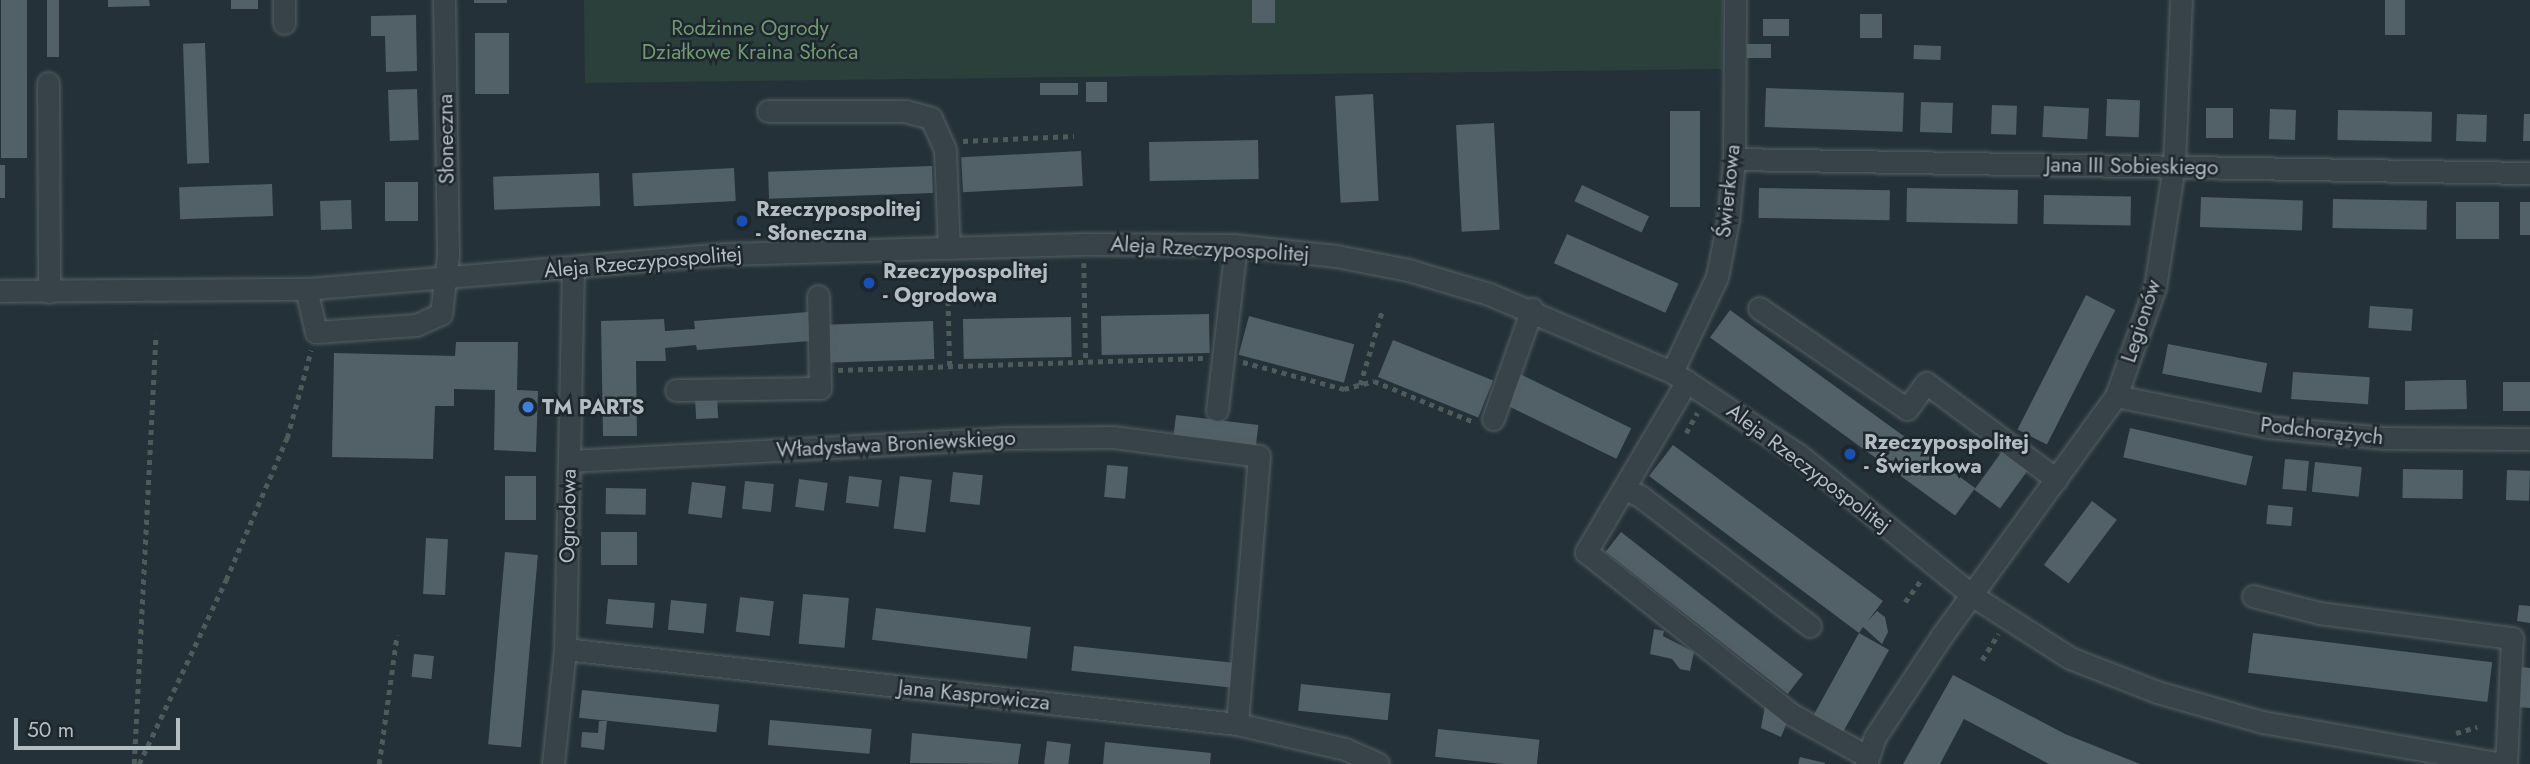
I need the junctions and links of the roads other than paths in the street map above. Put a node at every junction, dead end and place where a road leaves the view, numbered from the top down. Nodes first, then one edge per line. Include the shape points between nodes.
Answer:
1 (284, 0) edge
2 (444, 0) edge
3 (1735, 0) edge
4 (2181, 0) edge
5 (284, 23) dead end
6 (48, 83) dead end
7 (768, 111) dead end
8 (1734, 159) junction
9 (2174, 166) junction
10 (2530, 173) edge
11 (1237, 246) junction
12 (949, 248) junction
13 (573, 268) junction
14 (447, 279) junction
15 (306, 289) junction
16 (0, 292) edge
17 (49, 292) junction
18 (818, 296) dead end
19 (1759, 308) dead end
20 (1532, 309) junction
21 (1680, 377) junction
22 (676, 390) dead end
23 (2116, 396) junction
24 (1217, 410) dead end
25 (1493, 419) road end
26 (2530, 439) edge
27 (569, 461) junction
28 (2056, 479) junction
29 (1626, 489) junction
30 (1973, 596) junction
31 (2253, 596) dead end
32 (1810, 626) dead end
33 (2521, 639) edge
34 (565, 649) junction
35 (1237, 724) junction
36 (1867, 761) edge
37 (553, 764) edge
38 (1378, 764) edge
39 (2504, 764) edge

1 - 5 street
2 - 14 street, Słoneczna
3 - 8 street, Świerkowa
4 - 9 street, Legionów
6 - 17 street
7 - 12 street via 905,111 930,118 941,142
8 - 9 street, Jana III Sobieskiego
8 - 21 street, Świerkowa via 1717,277
9 - 10 street, Jana III Sobieskiego
9 - 23 street, Legionów via 2155,287
11 - 12 street, Aleja Rzeczypospolitej
11 - 20 street, Aleja Rzeczypospolitej via 1282,248 1408,270
11 - 24 street
12 - 13 street, Aleja Rzeczypospolitej via 726,254
13 - 14 street, Aleja Rzeczypospolitej
13 - 27 street, Ogrodowa
14 - 15 street, Aleja Rzeczypospolitej
14 - 15 street, Słoneczna via 441,314 416,325 316,332
15 - 17 street, Aleja Rzeczypospolitej
16 - 17 street, Aleja Rzeczypospolitej
18 - 22 street via 820,388
19 - 28 street via 1907,410 1926,383
20 - 21 street, Aleja Rzeczypospolitej
20 - 25 street
21 - 29 street, Świerkowa
21 - 30 street, Aleja Rzeczypospolitej via 1799,455
23 - 26 street, Podchorążych via 2268,427 2384,438
23 - 28 street, Legionów
27 - 34 street, Ogrodowa
27 - 35 street, Władysława Broniewskiego via 1003,438 1113,437 1259,456
28 - 30 street, Legionów
29 - 32 street
29 - 36 street, Świerkowa via 1586,552 1791,714
30 - 36 street, Legionów via 1875,737
30 - 39 street, Aleja Rzeczypospolitej via 2070,658 2196,705 2353,741
31 - 33 street via 2319,614
33 - 39 street
34 - 35 street, Jana Kasprowicza
34 - 37 street, Ogrodowa
35 - 38 street, Jana Kasprowicza via 1345,749

